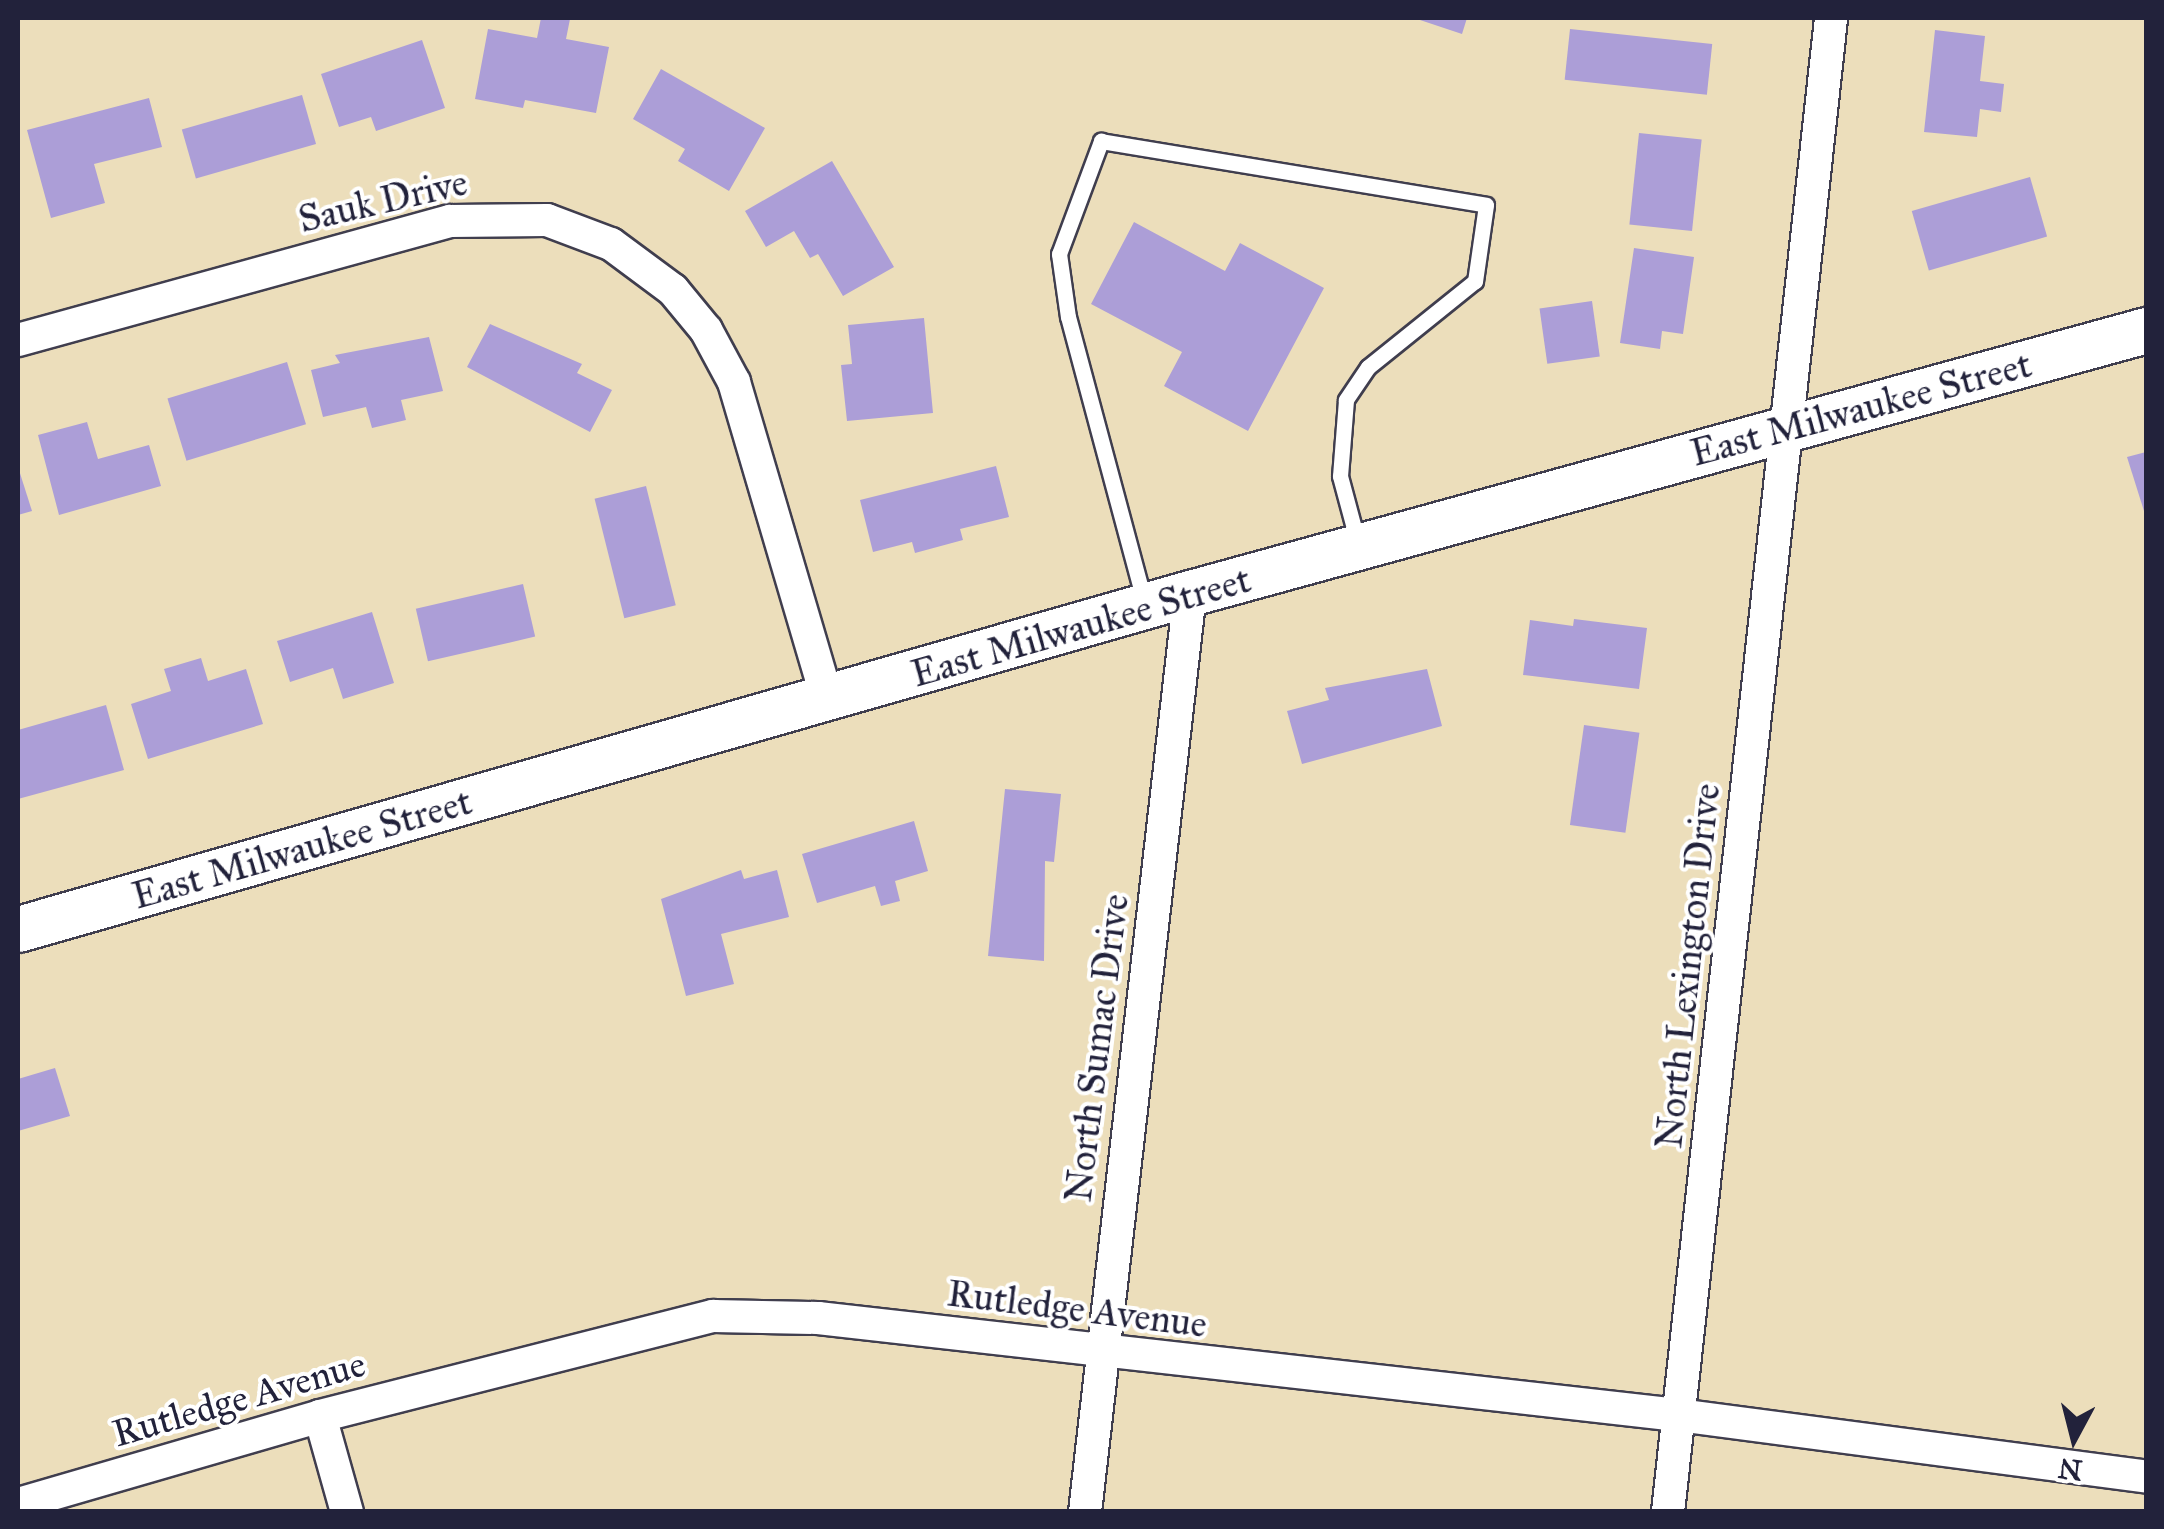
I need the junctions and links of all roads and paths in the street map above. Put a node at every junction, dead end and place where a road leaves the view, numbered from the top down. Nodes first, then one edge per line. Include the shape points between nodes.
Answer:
1 (1830, 18) edge
2 (2146, 330) edge
3 (18, 340) edge
4 (1787, 430) junction
5 (1359, 547) junction
6 (1190, 594) junction
7 (1146, 607) junction
8 (828, 702) junction
9 (18, 929) edge
10 (1102, 1353) junction
11 (1678, 1415) junction
12 (320, 1416) junction
13 (2146, 1477) edge
14 (18, 1504) edge
15 (347, 1512) edge
16 (1085, 1512) edge
17 (1668, 1512) edge

1 - 4 street, North Lexington Drive
2 - 4 main road, East Milwaukee Street
3 - 8 street, Sauk Drive via 450,220 547,220 610,244 674,290 734,382
4 - 5 main road, East Milwaukee Street
4 - 11 street, North Lexington Drive
5 - 6 main road, East Milwaukee Street
5 - 7 lane via 1340,476 1346,400 1368,366 1475,281 1486,206 1101,141 1058,254 1068,317
6 - 7 main road, East Milwaukee Street
6 - 10 street, North Sumac Drive
7 - 8 main road, East Milwaukee Street
8 - 9 main road, East Milwaukee Street
10 - 11 street, Rutledge Avenue
10 - 12 street, Rutledge Avenue via 818,1318 713,1316
10 - 16 street, North Sumac Drive
11 - 13 street, Rutledge Avenue
11 - 17 street, North Lexington Drive
12 - 14 street, Rutledge Avenue
12 - 15 street

